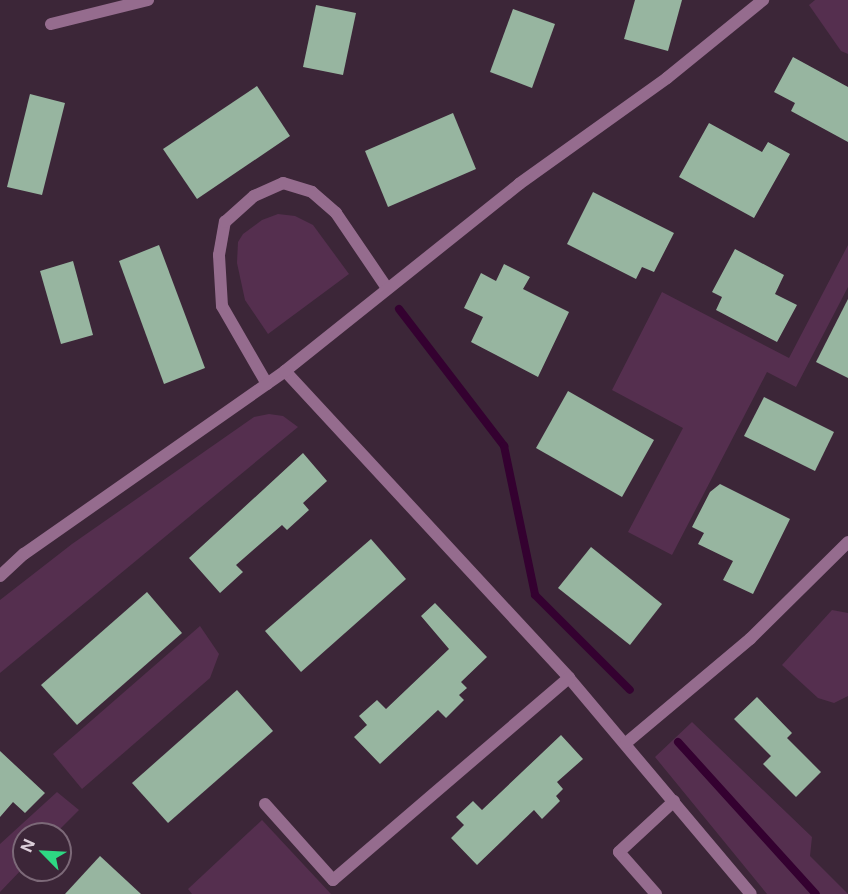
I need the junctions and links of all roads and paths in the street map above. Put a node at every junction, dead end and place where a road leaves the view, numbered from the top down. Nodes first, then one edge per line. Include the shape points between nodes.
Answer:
1 (148, 0) edge
2 (763, 0) edge
3 (51, 24) dead end
4 (387, 288) junction
5 (285, 371) junction
6 (267, 384) junction
7 (848, 542) edge
8 (0, 576) edge
9 (569, 678) junction
10 (626, 743) junction
11 (674, 801) junction
12 (266, 804) dead end
13 (656, 894) edge
14 (751, 894) edge

1 - 3 street
2 - 4 street via 708,47 519,184
4 - 5 street
4 - 6 street via 336,213 312,192 283,183 254,196 225,222 219,255 222,306
5 - 6 street
5 - 9 street
6 - 8 street via 24,554
7 - 10 street via 750,639
9 - 10 street
9 - 12 street via 333,880
10 - 11 street
11 - 13 street via 619,852
11 - 14 street

